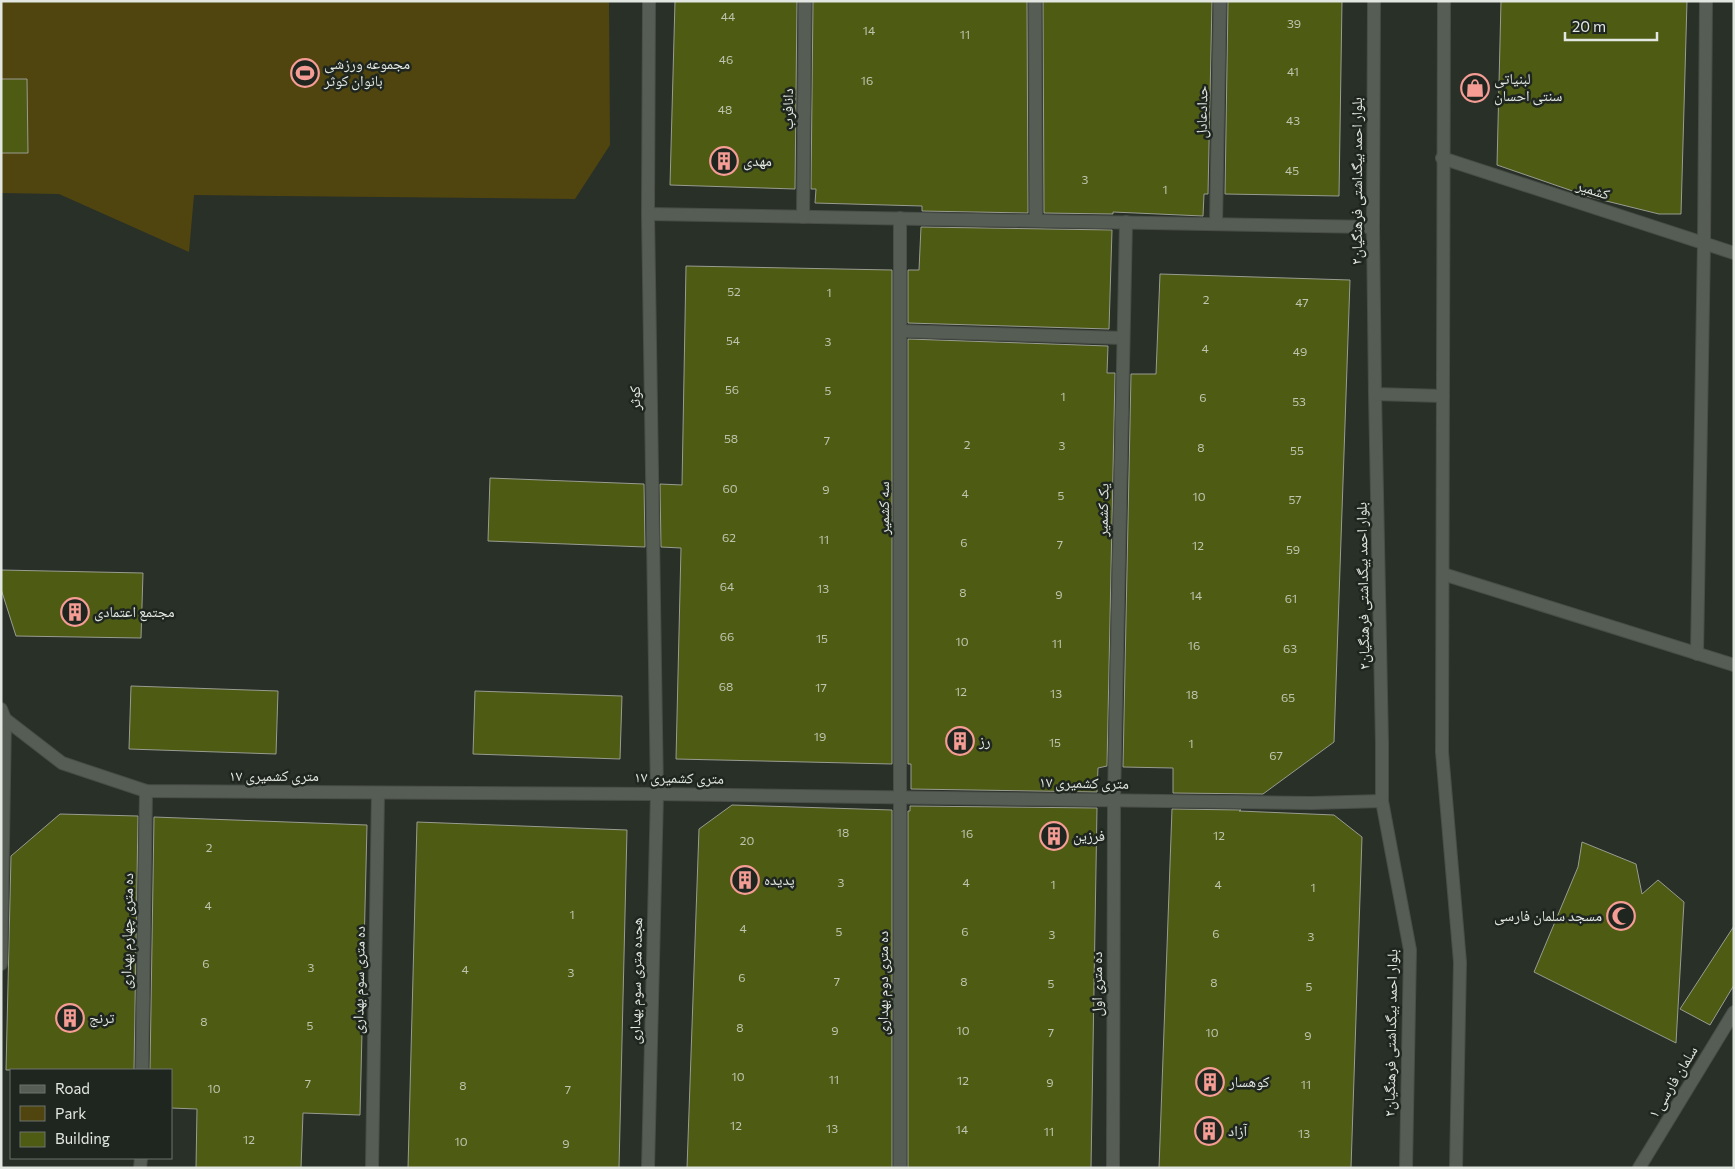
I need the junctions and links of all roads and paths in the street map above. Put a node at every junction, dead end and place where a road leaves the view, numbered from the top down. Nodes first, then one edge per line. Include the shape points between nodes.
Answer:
1 (649, 1) edge
2 (805, 1) edge
3 (1036, 1) edge
4 (1220, 1) edge
5 (1374, 1) edge
6 (1444, 1) edge
7 (1706, 1) edge
8 (1442, 158) junction
9 (648, 214) junction
10 (803, 216) junction
11 (900, 218) junction
12 (1036, 220) junction
13 (1126, 222) junction
14 (1216, 224) junction
15 (1373, 227) junction
16 (1704, 243) junction
17 (1734, 253) edge
18 (900, 331) junction
19 (1123, 338) junction
20 (1375, 394) junction
21 (1443, 396) junction
22 (1443, 574) junction
23 (1697, 654) junction
24 (1734, 666) edge
25 (3, 714) edge
26 (146, 791) junction
27 (378, 793) junction
28 (657, 794) junction
29 (900, 797) junction
30 (1114, 799) junction
31 (1382, 801) junction
32 (1, 964) edge
33 (1734, 1012) edge
34 (142, 1069) edge
35 (372, 1168) edge
36 (648, 1168) edge
37 (900, 1168) edge
38 (1113, 1168) edge
39 (1406, 1168) edge
40 (1456, 1168) edge
41 (1639, 1168) edge

1 - 9 street, کوثر
2 - 10 street, دانافرب
3 - 12 street
4 - 14 street, حدادعادل
5 - 15 street, بلوار احمد بیگداشتی فرهنگیان۲
6 - 8 street
7 - 16 street
8 - 16 street, کشمیر
8 - 21 street
9 - 10 street
9 - 28 street, کوثر
10 - 11 street
11 - 12 street
11 - 18 street, سه کشمیر
12 - 13 street
13 - 14 street
13 - 19 street, یک کشمیر
14 - 15 street
15 - 20 street, بلوار احمد بیگداشتی فرهنگیان۲
16 - 17 street, کشمیر
16 - 23 street
18 - 19 street
18 - 29 street, سه کشمیر
19 - 30 street, یک کشمیر
20 - 21 street
20 - 31 street, بلوار احمد بیگداشتی فرهنگیان۲
21 - 22 street
22 - 23 street
22 - 40 street via 1442,752 1460,962
23 - 24 street
25 - 26 street, ۱۷ متری کشمیری via 62,763
25 - 32 street
26 - 27 street, ۱۷ متری کشمیری
26 - 34 street, ده متری چهارم بهداری
27 - 28 street, ۱۷ متری کشمیری
27 - 35 street, ده متری سوم بهداری
28 - 29 street, ۱۷ متری کشمیری
28 - 36 street, هجده متری سوم بهداری
29 - 30 street, ۱۷ متری کشمیری
29 - 37 street, ده متری دوم بهداری
30 - 31 street, ۱۷ متری کشمیری via 1312,803
30 - 38 street, ده متری اول
31 - 39 street, بلوار احمد بیگداشتی فرهنگیان۲ via 1410,950
33 - 41 street, سلمان فارسی ۱

